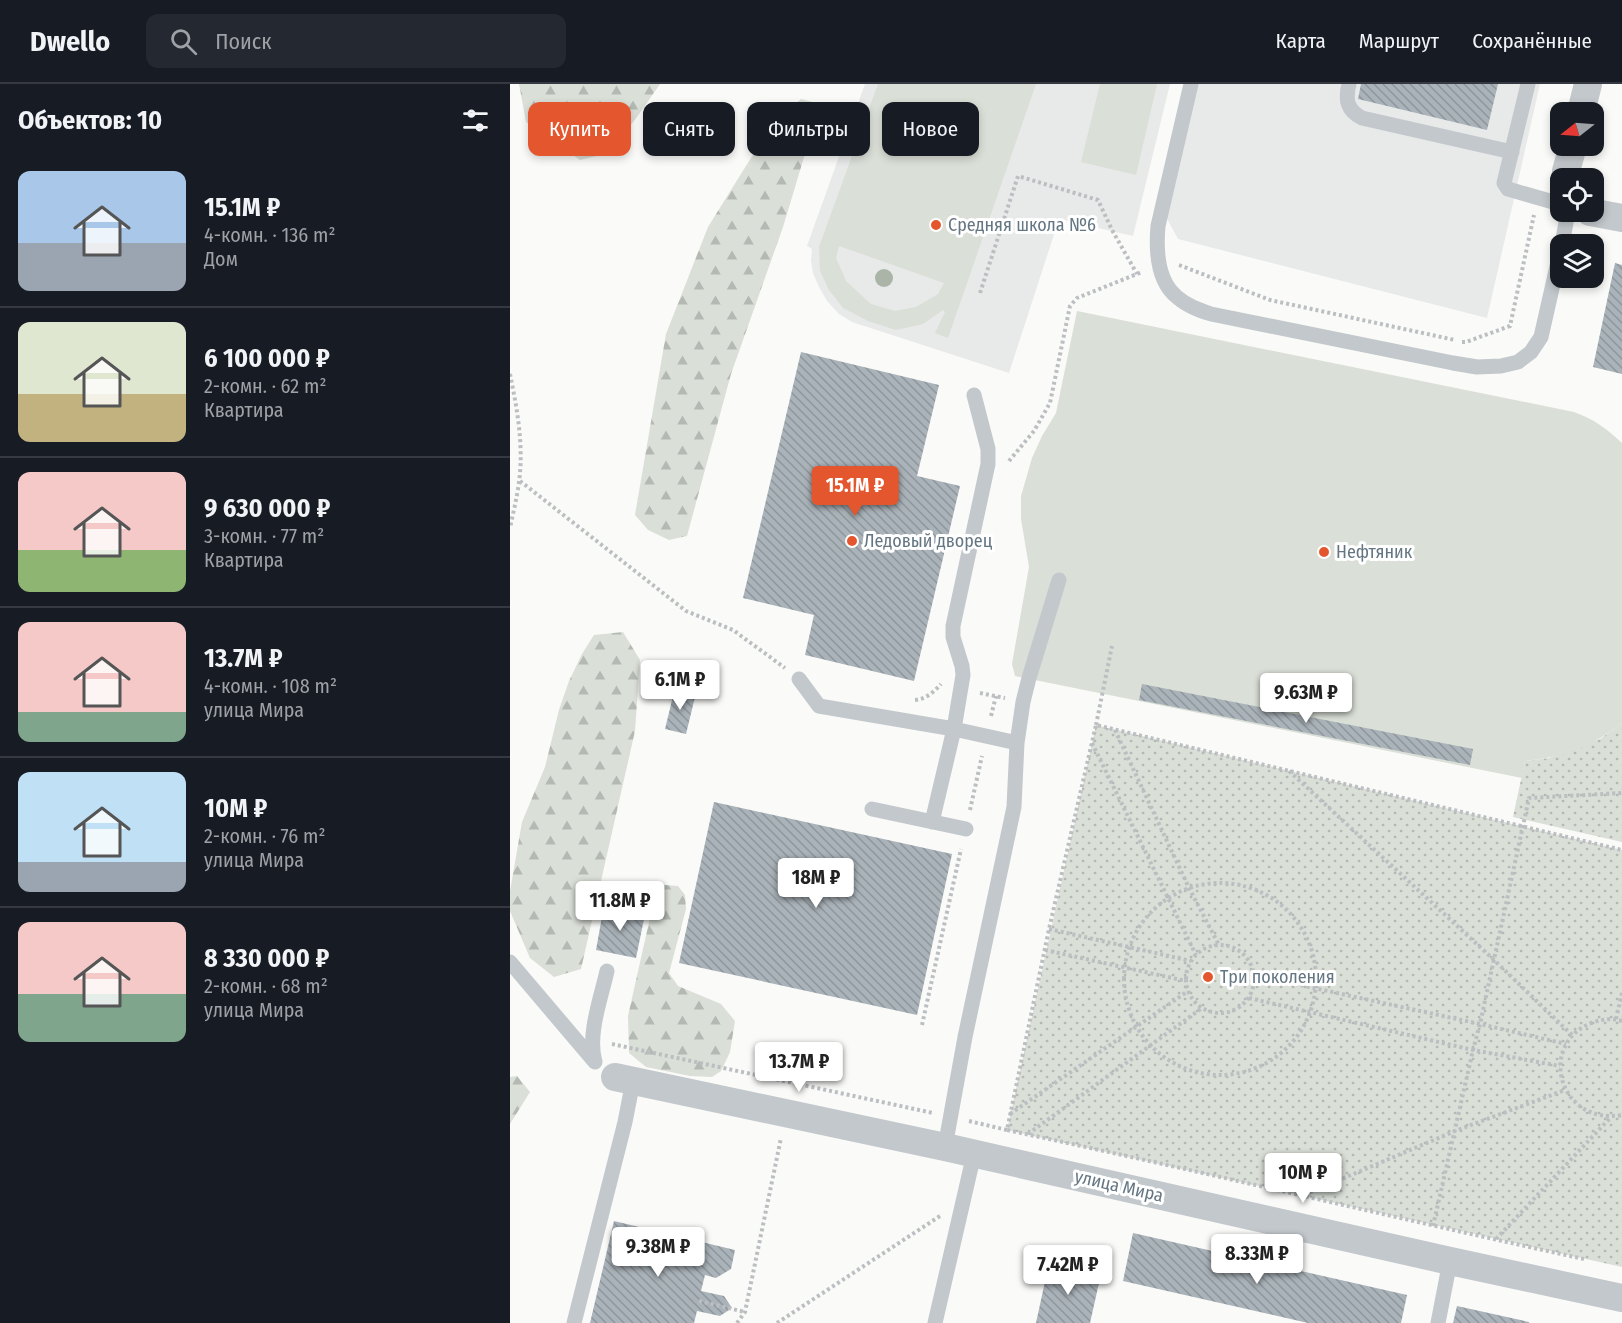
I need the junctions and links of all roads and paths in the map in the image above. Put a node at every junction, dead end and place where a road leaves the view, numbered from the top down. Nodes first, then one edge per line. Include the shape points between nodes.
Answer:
1 (1191, 84) edge
2 (1349, 84) edge
3 (1528, 84) edge
4 (1588, 84) edge
5 (1584, 102) edge
6 (1512, 152) junction
7 (1538, 198) junction
8 (1550, 201) edge
9 (1604, 215) edge
10 (1622, 219) edge
11 (1160, 266) junction
12 (1137, 274) junction
13 (1552, 288) edge
14 (980, 293) dead end
15 (510, 374) edge
16 (974, 395) dead end
17 (1006, 464) dead end
18 (519, 481) junction
19 (510, 528) edge
20 (1059, 580) dead end
21 (1112, 646) dead end
22 (963, 675) junction
23 (799, 679) joint
24 (996, 696) junction
25 (908, 701) dead end
26 (1023, 702) junction
27 (1096, 725) junction
28 (954, 729) junction
29 (1114, 729) junction
30 (987, 736) junction
31 (1092, 742) junction
32 (1017, 743) junction
33 (1289, 771) junction
34 (1622, 793) edge
35 (872, 809) dead end
36 (932, 822) junction
37 (1522, 826) junction
38 (966, 829) junction
39 (1622, 850) edge
40 (1189, 888) junction
41 (1168, 898) junction
42 (1049, 929) junction
43 (1219, 945) junction
44 (1129, 947) junction
45 (1045, 951) junction
46 (1196, 955) junction
47 (1493, 959) junction
48 (1191, 961) junction
49 (510, 962) edge
50 (1125, 969) junction
51 (607, 971) dead end
52 (1254, 975) junction
53 (1186, 981) junction
54 (1316, 988) junction
55 (1188, 991) junction
56 (1622, 993) edge
57 (1249, 998) junction
58 (1202, 1008) junction
59 (1311, 1012) junction
60 (1617, 1019) junction
61 (1622, 1021) edge
62 (1480, 1024) junction
63 (922, 1025) dead end
64 (1137, 1027) junction
65 (593, 1032) junction
66 (1572, 1035) junction
67 (1566, 1044) junction
68 (1151, 1046) junction
69 (1473, 1050) junction
70 (1560, 1066) junction
71 (614, 1073) junction
72 (1565, 1090) junction
73 (786, 1114) junction
74 (1010, 1114) junction
75 (1622, 1115) edge
76 (950, 1117) junction
77 (1611, 1117) junction
78 (1007, 1130) junction
79 (1455, 1131) junction
80 (1028, 1134) junction
81 (945, 1147) junction
82 (974, 1154) junction
83 (1304, 1195) junction
84 (963, 1201) junction
85 (1433, 1226) junction
86 (1495, 1240) junction
87 (1587, 1260) dead end
88 (1450, 1261) junction
89 (1622, 1298) edge
90 (699, 1301) dead end
91 (744, 1312) junction
92 (574, 1323) edge
93 (737, 1323) edge
94 (779, 1323) edge
95 (935, 1323) edge
96 (1438, 1323) edge

1 - 11 lane via 1158,226 1156,248
2 - 6 lane via 1347,102 1352,113 1362,118
3 - 6 lane
4 - 5 street
6 - 7 lane via 1505,186
7 - 8 lane
7 - 11 path via 1510,326 1466,342 1270,300 1170,261
9 - 10 street
11 - 12 path
11 - 13 lane via 1174,296 1211,314 1477,367 1518,362 1531,352 1541,337
12 - 14 path via 1098,200 1018,176
12 - 17 path via 1077,298 1070,306 1050,403 1034,431
15 - 18 path via 517,405
16 - 22 lane via 988,464 953,626
18 - 19 path
18 - 23 path via 686,611 733,630
20 - 26 lane
21 - 27 path
22 - 24 path via 979,678 977,692
22 - 25 path via 946,674 932,693
22 - 28 lane
23 - 28 lane via 819,706
24 - 26 path
24 - 30 path
26 - 32 lane
27 - 29 path
27 - 31 path
28 - 30 lane
28 - 36 lane
29 - 33 path
29 - 40 path
30 - 32 lane
30 - 38 path
31 - 41 path
31 - 42 path
32 - 76 lane via 1014,807
33 - 37 path
33 - 47 path
34 - 37 path via 1529,798
35 - 36 lane
36 - 38 lane
37 - 39 path
37 - 47 path
38 - 63 path
40 - 41 path
40 - 43 path
40 - 54 path via 1226,883 1245,886 1283,906 1310,944
41 - 44 path via 1147,917
41 - 46 path
42 - 44 path
42 - 45 path
43 - 46 path
43 - 52 path via 1242,953
44 - 48 path
44 - 50 path
45 - 50 path
45 - 74 path
46 - 48 path
47 - 62 path
47 - 66 path
48 - 53 path
49 - 71 lane
50 - 53 path
50 - 64 path via 1125,994
51 - 65 lane
52 - 54 path
52 - 57 path
53 - 55 path
54 - 59 path
54 - 62 path
55 - 58 path
55 - 64 path
56 - 60 path
57 - 58 path via 1226,1013
57 - 59 path
58 - 68 path
59 - 68 path via 1291,1045 1261,1067 1240,1073 1199,1073 1166,1059
59 - 69 path
60 - 61 path
60 - 66 path via 1584,1026
62 - 67 path
62 - 69 path
64 - 68 path
64 - 74 path
65 - 71 lane via 591,1045
65 - 76 path via 608,1043
66 - 67 path
67 - 70 path
68 - 80 path
69 - 70 path
69 - 79 path
70 - 72 path
71 - 73 street, улица Мира
71 - 92 lane via 626,1122
72 - 77 path via 1575,1103 1592,1114
72 - 79 path
73 - 81 street, улица Мира
73 - 91 path
74 - 78 path
75 - 77 path
76 - 78 path
76 - 81 lane
77 - 86 path
78 - 80 path
79 - 83 path
79 - 85 path
80 - 83 path
81 - 82 street, улица Мира
82 - 84 lane
82 - 88 street, улица Мира
83 - 85 path
84 - 94 path
84 - 95 lane
85 - 86 path
86 - 87 path
88 - 89 street, улица Мира
88 - 96 lane
90 - 91 path
91 - 93 path

